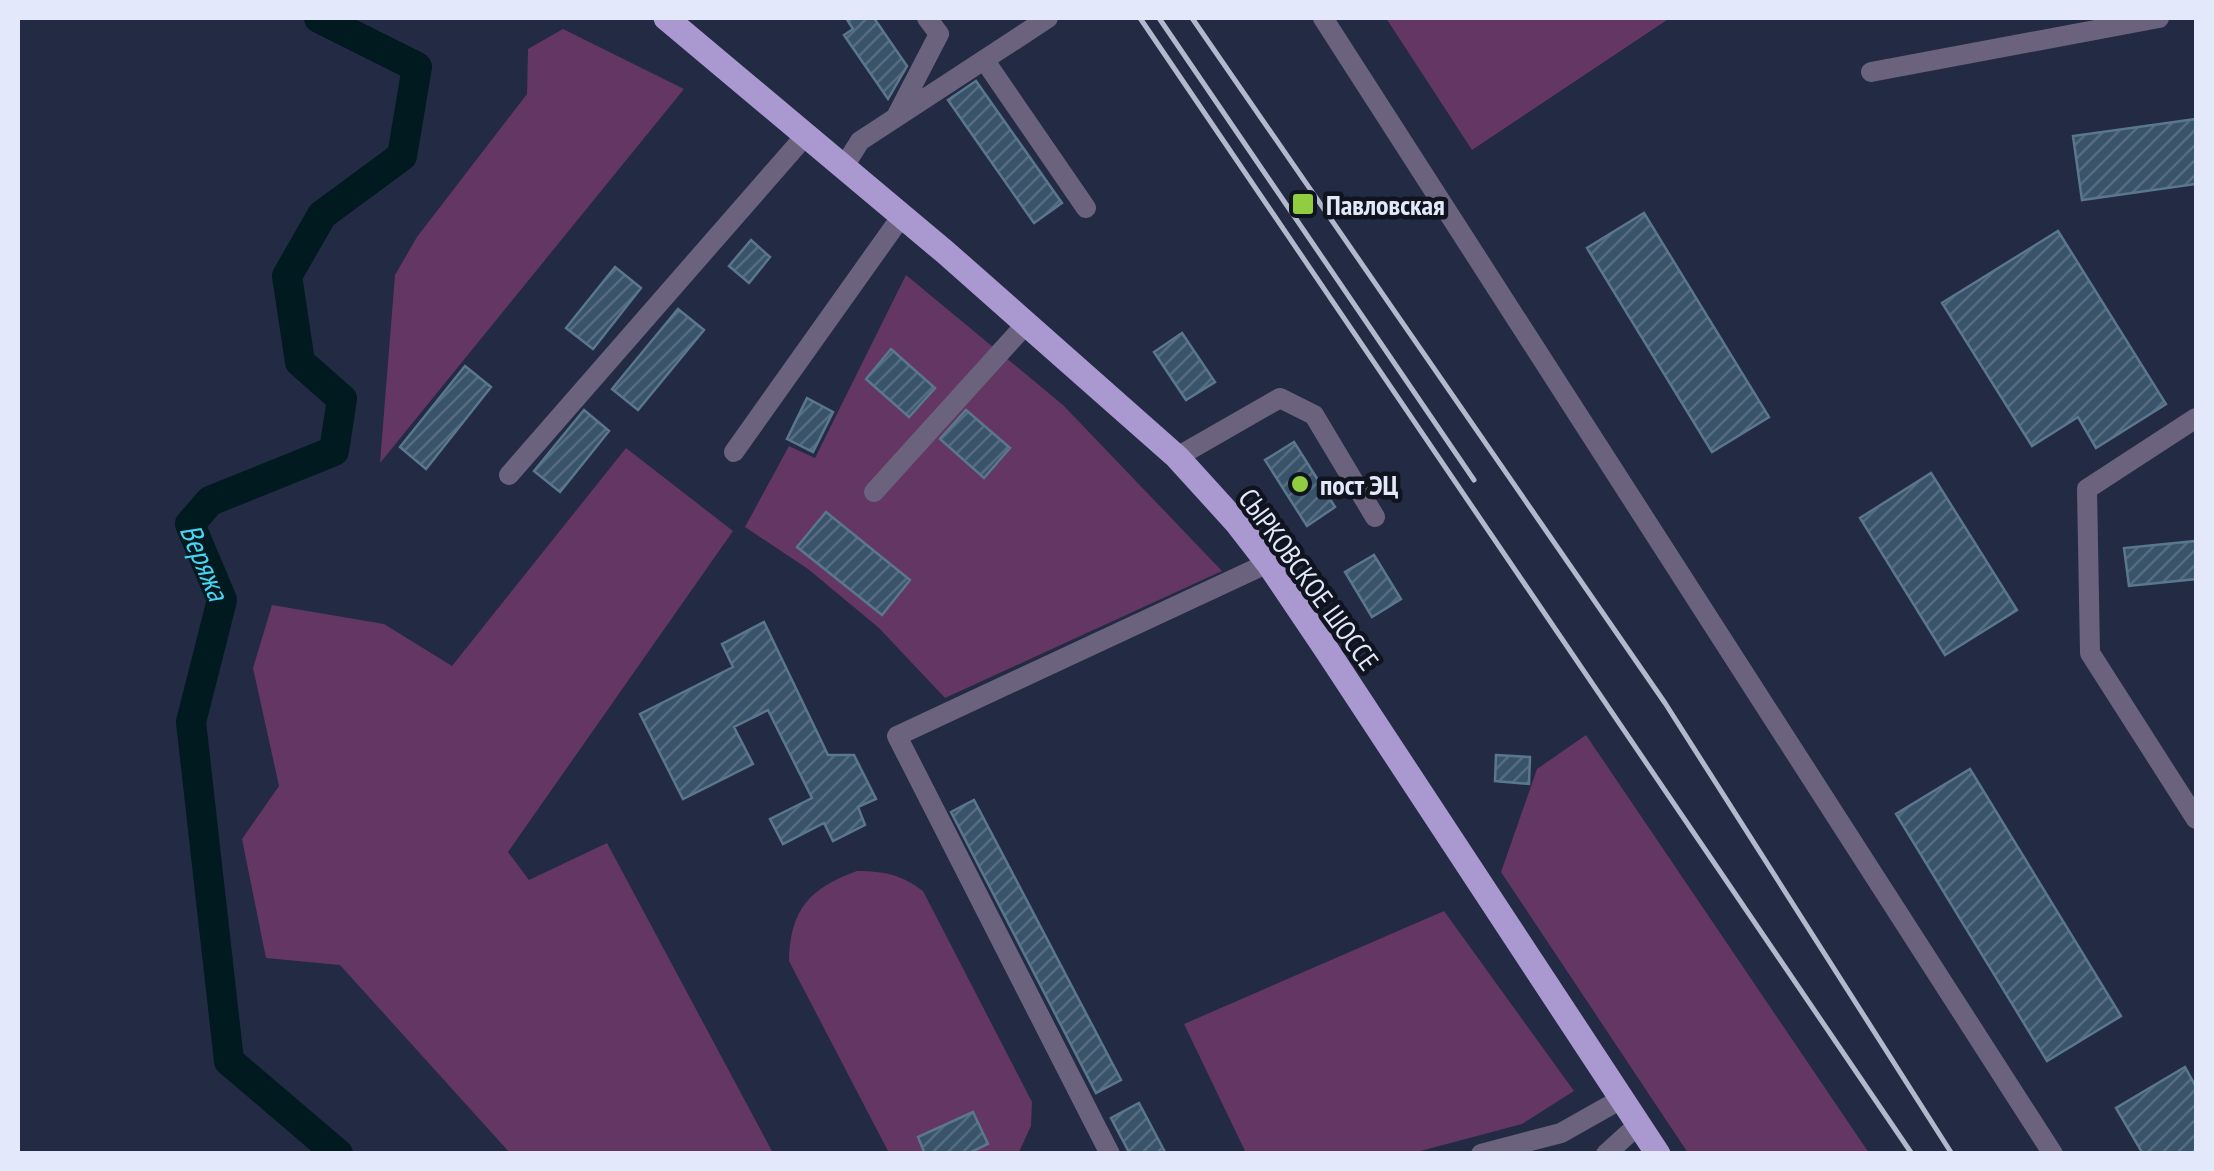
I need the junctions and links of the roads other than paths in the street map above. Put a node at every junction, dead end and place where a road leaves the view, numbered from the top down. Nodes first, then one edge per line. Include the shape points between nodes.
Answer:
1 (666, 18) edge
2 (928, 18) edge
3 (1048, 18) edge
4 (1323, 18) edge
5 (2159, 18) edge
6 (2121, 22) edge
7 (985, 61) junction
8 (1871, 72) dead end
9 (896, 118) junction
10 (805, 136) junction
11 (843, 168) junction
12 (1086, 208) dead end
13 (901, 218) junction
14 (1026, 324) junction
15 (2196, 418) edge
16 (734, 452) dead end
17 (1178, 457) junction
18 (509, 475) dead end
19 (874, 492) dead end
20 (1374, 516) dead end
21 (1268, 563) junction
22 (2196, 820) edge
23 (1623, 1098) junction
24 (1639, 1124) junction
25 (1110, 1154) edge
26 (1481, 1154) edge
27 (1606, 1154) edge
28 (1658, 1154) edge
29 (2053, 1154) edge

1 - 10 main road, СЫРКОВСКОЕ ШОССЕ
2 - 9 street via 939,34
3 - 7 street
4 - 29 street
5 - 6 street
6 - 8 street
7 - 9 street
7 - 12 street
9 - 11 street via 860,141
10 - 11 main road, СЫРКОВСКОЕ ШОССЕ
10 - 18 street
11 - 13 main road, СЫРКОВСКОЕ ШОССЕ
13 - 14 main road, СЫРКОВСКОЕ ШОССЕ
13 - 16 street
14 - 17 main road, СЫРКОВСКОЕ ШОССЕ
14 - 19 street
15 - 22 street via 2087,488 2090,654
17 - 20 street via 1280,398 1314,415
17 - 21 main road, СЫРКОВСКОЕ ШОССЕ
21 - 23 main road, СЫРКОВСКОЕ ШОССЕ
21 - 25 street via 897,736
23 - 24 main road, СЫРКОВСКОЕ ШОССЕ
23 - 26 street via 1561,1133
24 - 27 street
24 - 28 main road, СЫРКОВСКОЕ ШОССЕ

